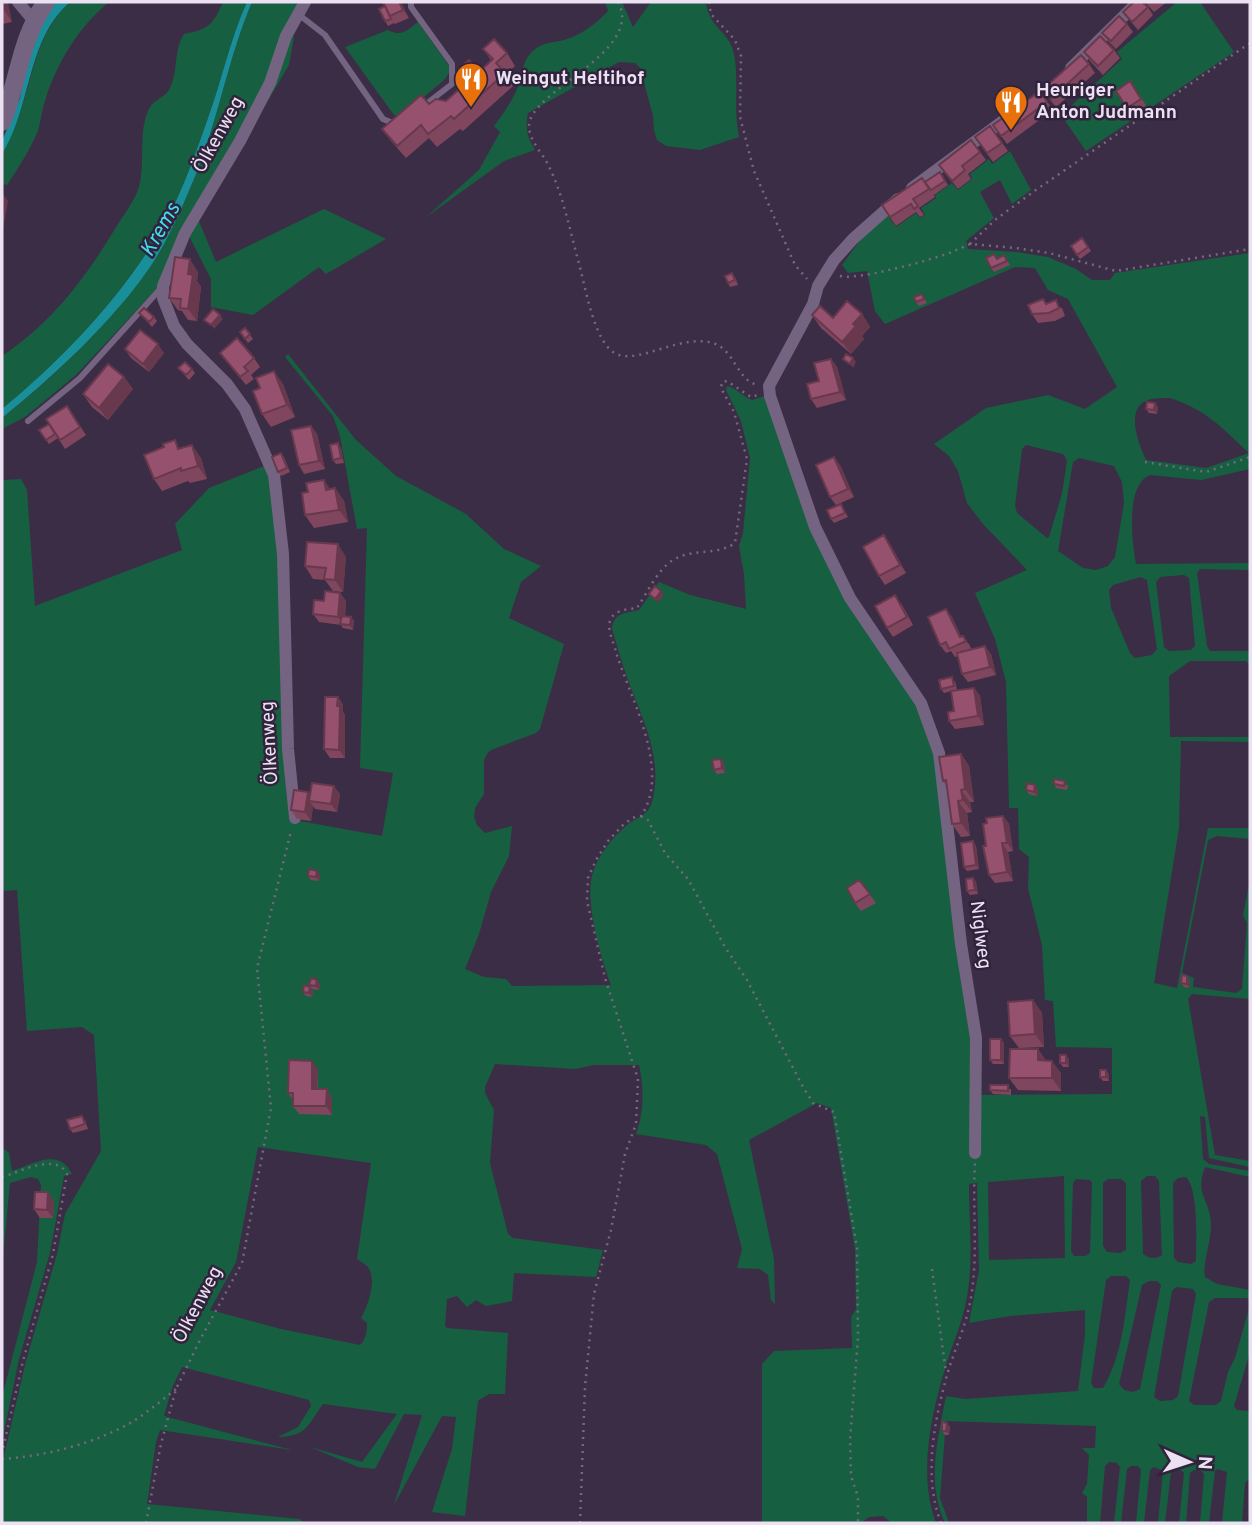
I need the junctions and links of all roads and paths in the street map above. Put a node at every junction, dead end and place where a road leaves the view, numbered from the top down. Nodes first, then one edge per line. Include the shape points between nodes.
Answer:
1 (18, 2) edge
2 (46, 2) edge
3 (304, 2) edge
4 (411, 2) edge
5 (618, 2) edge
6 (709, 2) edge
7 (1138, 2) edge
8 (297, 14) junction
9 (33, 20) junction
10 (1250, 43) edge
11 (1062, 75) edge
12 (1021, 108) edge
13 (411, 116) edge
14 (2, 122) edge
15 (401, 124) edge
16 (970, 244) junction
17 (1250, 249) edge
18 (826, 273) junction
19 (163, 286) junction
20 (818, 286) junction
21 (769, 386) junction
22 (28, 421) dead end
23 (1250, 457) edge
24 (1145, 462) dead end
25 (641, 816) junction
26 (295, 818) joint
27 (975, 1153) joint
28 (2, 1177) edge
29 (932, 1269) dead end
30 (947, 1376) junction
31 (176, 1389) junction
32 (2, 1453) edge
33 (2, 1459) edge
34 (146, 1523) edge
35 (580, 1523) edge
36 (858, 1523) edge
37 (941, 1523) edge

1 - 9 street
2 - 9 main road
3 - 8 street, Ölkenweg
4 - 13 lane via 454,74 452,84
5 - 21 path via 624,19 620,30 578,76 542,103 531,115 529,126 552,172 597,327 609,349 619,355 701,341 715,344 726,351 747,380
6 - 20 path via 711,14 735,40 741,56 740,117 754,171 795,265
7 - 11 street
8 - 15 lane via 325,35 383,119 391,125
8 - 19 street, Ölkenweg via 270,83 184,233
9 - 14 main road
10 - 16 path via 1033,192
12 - 18 street via 885,209
16 - 17 path via 1049,253 1116,271
16 - 18 path via 872,274
18 - 20 street
19 - 22 lane via 80,378
19 - 26 street, Ölkenweg via 174,326 246,409 274,475 283,554 288,749
20 - 21 street
21 - 25 path via 751,397 722,382 747,459 736,543 727,549 674,559 637,608 610,619 617,655 647,740 652,790
21 - 27 street, Niglweg via 815,527 850,598 921,703 939,753 976,1038
23 - 24 path via 1206,472
25 - 35 path via 632,818 608,841 588,878 587,901 605,978 638,1079 636,1124 594,1294
25 - 36 path via 688,879 813,1103 834,1112 857,1248 858,1338 850,1440
26 - 31 path, Ölkenweg via 257,968 271,1108 242,1263
27 - 30 path via 970,1304
28 - 32 path via 57,1163 66,1174 53,1254
29 - 30 path
30 - 37 path via 931,1473 931,1492
31 - 33 path via 132,1422 84,1442
31 - 34 path, Ölkenweg via 160,1444

